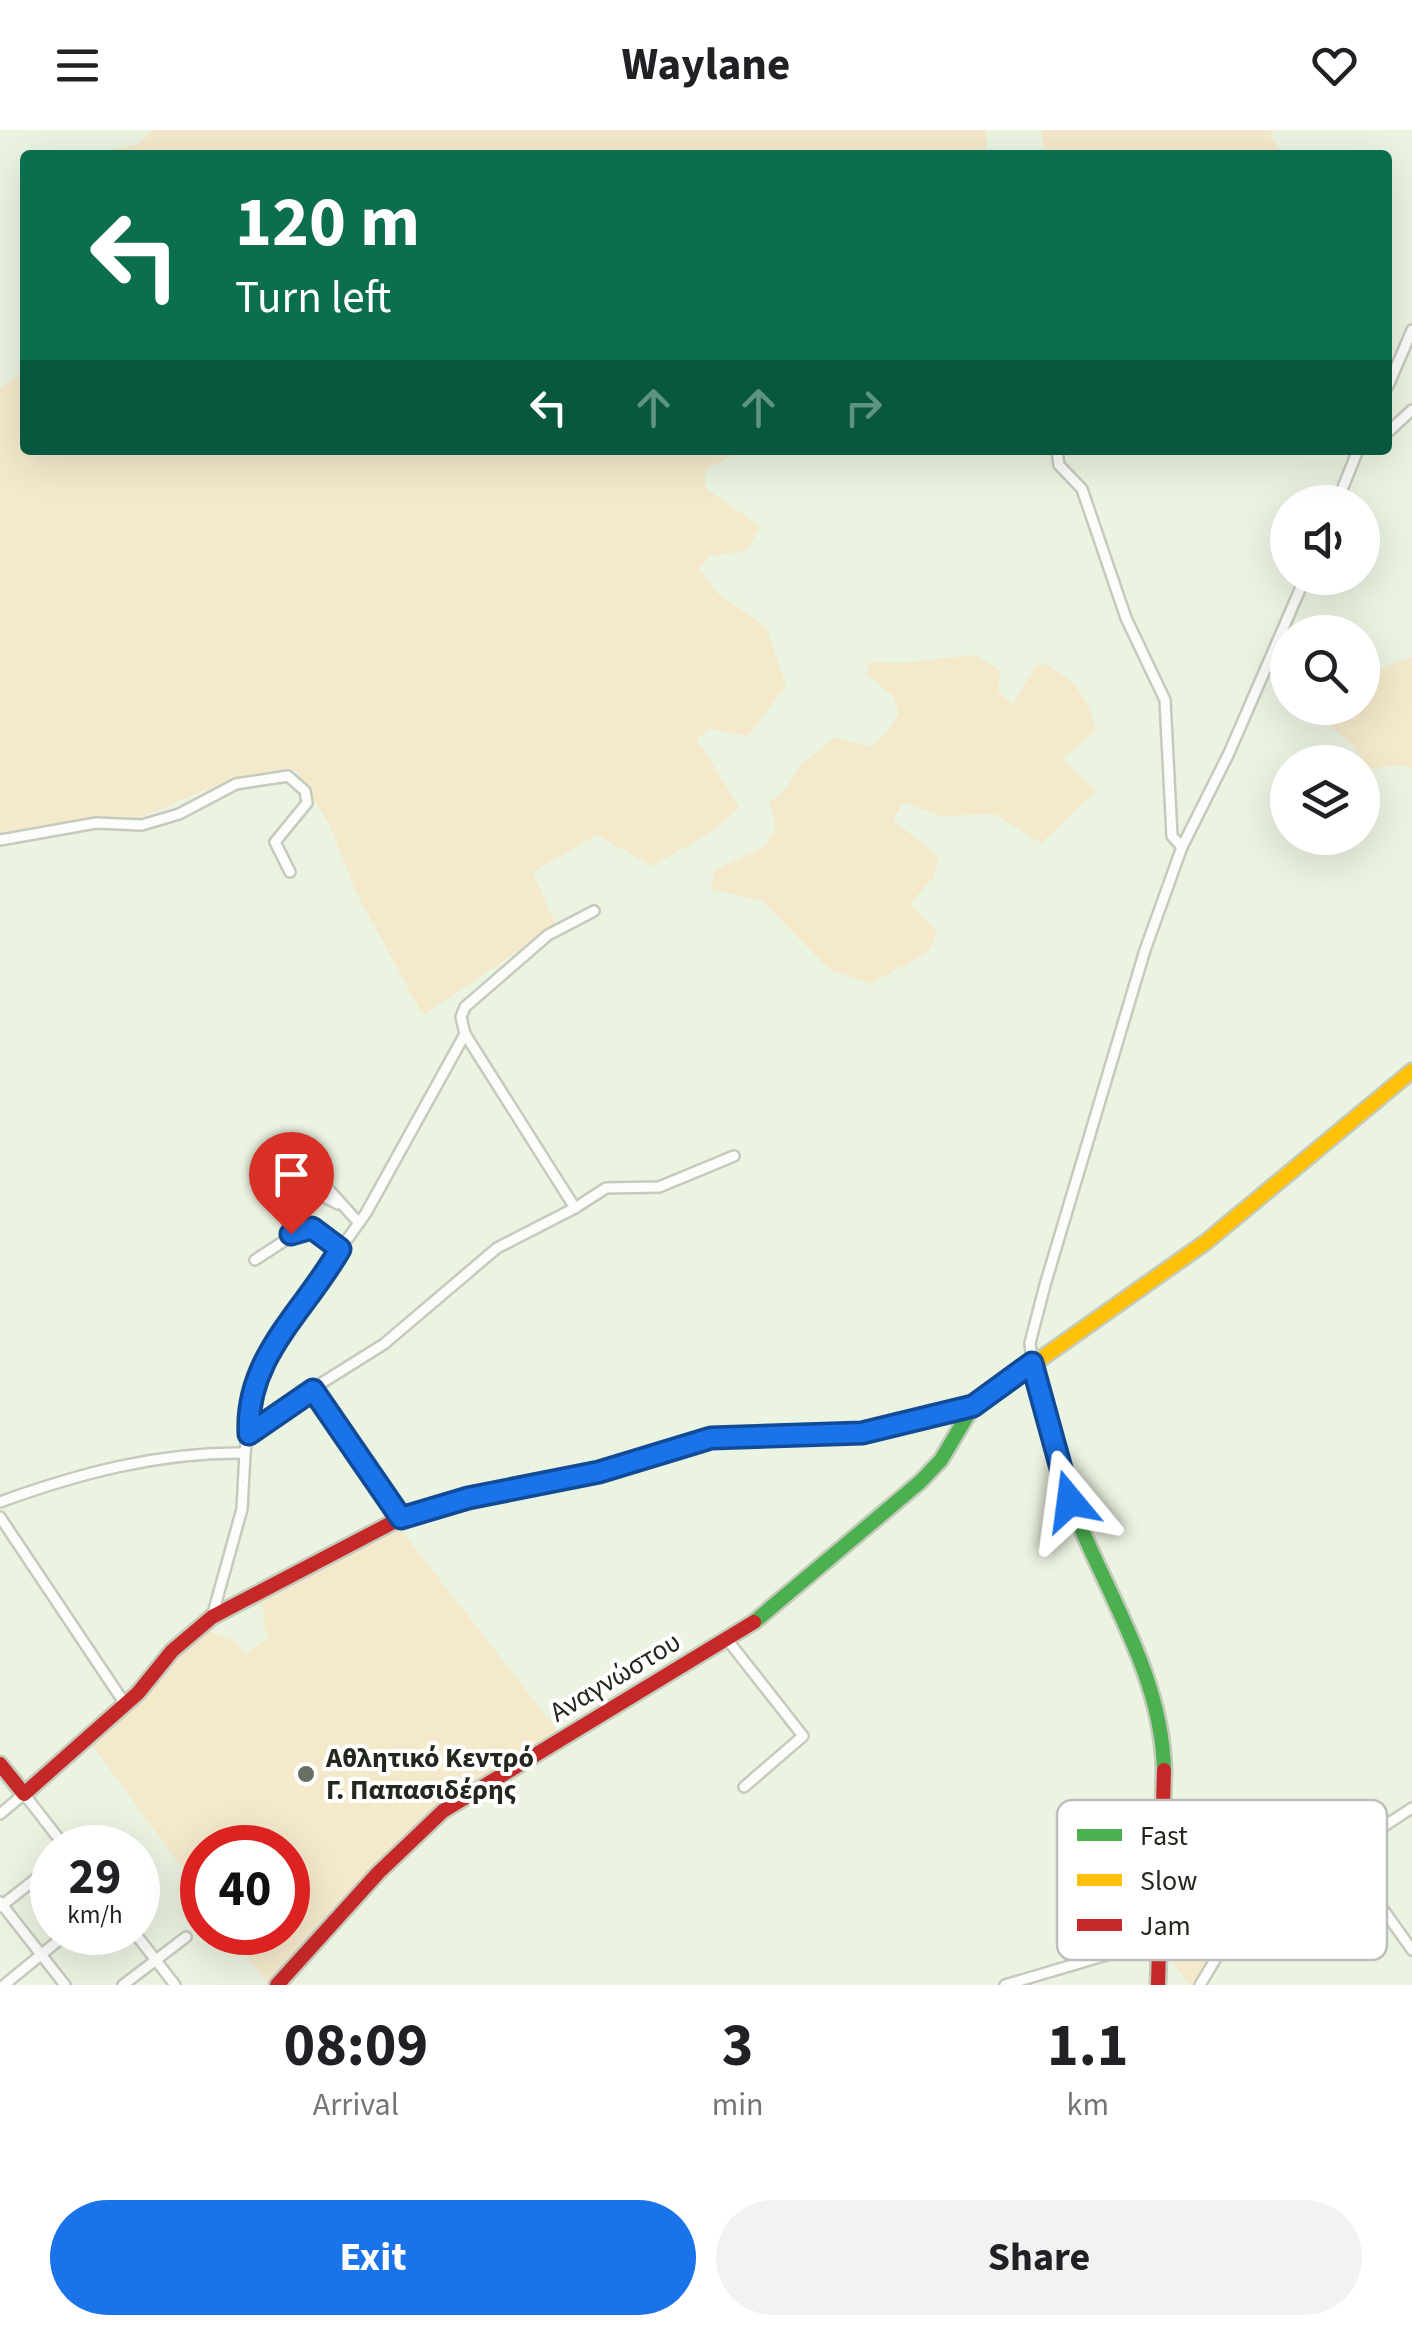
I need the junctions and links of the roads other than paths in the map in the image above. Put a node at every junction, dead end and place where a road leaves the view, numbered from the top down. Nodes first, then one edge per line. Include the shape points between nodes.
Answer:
1 (1412, 330) edge
2 (1392, 377) edge
3 (1412, 410) edge
4 (1392, 428) edge
5 (1058, 455) edge
6 (1356, 455) edge
7 (1363, 455) edge
8 (1352, 465) junction
9 (1344, 485) edge
10 (1298, 595) edge
11 (0, 840) edge
12 (1182, 847) junction
13 (290, 872) dead end
14 (594, 911) dead end
15 (465, 1034) junction
16 (1412, 1070) edge
17 (734, 1156) dead end
18 (321, 1181) dead end
19 (288, 1186) dead end
20 (338, 1204) junction
21 (575, 1208) junction
22 (359, 1224) junction
23 (340, 1249) junction
24 (254, 1260) dead end
25 (1032, 1363) junction
26 (313, 1390) junction
27 (973, 1406) junction
28 (249, 1434) junction
29 (244, 1453) junction
30 (0, 1502) edge
31 (0, 1517) edge
32 (401, 1518) junction
33 (212, 1616) junction
34 (726, 1638) junction
35 (125, 1704) junction
36 (0, 1764) edge
37 (744, 1788) dead end
38 (24, 1794) junction
39 (1165, 1800) edge
40 (1412, 1808) edge
41 (0, 1814) edge
42 (1387, 1823) edge
43 (48, 1825) edge
44 (30, 1883) edge
45 (1, 1905) edge
46 (1387, 1915) edge
47 (30, 1941) edge
48 (180, 1942) edge
49 (1412, 1950) edge
50 (41, 1955) joint
51 (152, 1955) edge
52 (155, 1959) junction
53 (1094, 1960) edge
54 (1159, 1960) edge
55 (1215, 1960) edge
56 (4, 1985) edge
57 (65, 1985) edge
58 (124, 1985) edge
59 (175, 1985) edge
60 (277, 1985) edge
61 (1004, 1985) edge
62 (1158, 1985) edge
63 (1200, 1985) edge

1 - 2 street
3 - 4 street
5 - 12 street via 1082,489 1126,618 1165,700 1172,836
6 - 8 street
7 - 8 street
8 - 9 street
10 - 12 street
11 - 13 street via 96,823 142,825 236,784 288,776 305,791 307,803 275,842
12 - 25 street via 1109,1068 1030,1343
14 - 15 street via 548,935 469,1001 461,1012
15 - 21 street
15 - 22 street
16 - 25 street via 1206,1242
17 - 21 street via 659,1187 606,1188
18 - 20 street
19 - 20 street
20 - 22 street
21 - 26 street via 498,1248 384,1344
22 - 23 street
23 - 24 street via 304,1228
23 - 28 street via 267,1352 251,1399
25 - 27 street
25 - 39 street via 1070,1501 1162,1728
26 - 28 street
26 - 32 street
27 - 32 street via 862,1433 711,1438
27 - 34 street, Αναγνώστου via 941,1460 893,1508
28 - 29 street
29 - 30 street via 190,1452 105,1469
29 - 33 street via 242,1509
31 - 35 street
32 - 33 street
33 - 35 street
34 - 37 street via 803,1736
34 - 60 street, Αναγνώστου via 442,1811 383,1862
35 - 38 street
36 - 38 street
38 - 41 street
38 - 43 street
40 - 42 street
44 - 45 street
45 - 47 street
46 - 49 street
48 - 52 street
50 - 56 street
50 - 57 street
51 - 52 street
52 - 58 street
52 - 59 street
53 - 61 street
54 - 62 street
55 - 63 street

